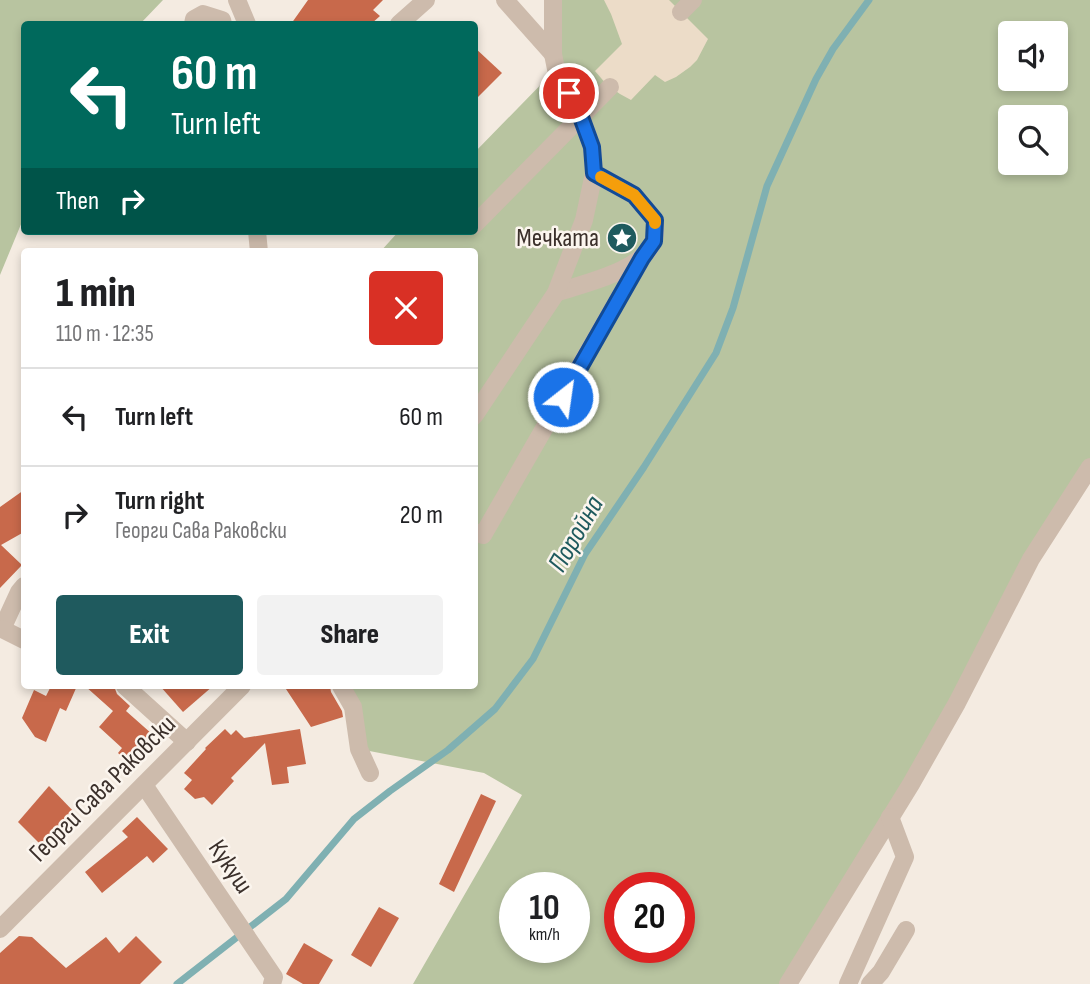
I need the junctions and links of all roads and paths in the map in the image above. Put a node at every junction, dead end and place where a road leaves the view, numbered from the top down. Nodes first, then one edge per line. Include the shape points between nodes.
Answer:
1 (194, 0) edge
2 (237, 0) edge
3 (426, 0) edge
4 (505, 0) edge
5 (553, 0) edge
6 (193, 21) edge
7 (218, 21) edge
8 (246, 21) edge
9 (402, 21) edge
10 (553, 54) junction
11 (610, 87) dead end
12 (581, 117) junction
13 (594, 173) junction
14 (478, 222) edge
15 (642, 258) junction
16 (556, 293) junction
17 (478, 410) edge
18 (1090, 467) edge
19 (478, 533) edge
20 (21, 590) edge
21 (1, 629) edge
22 (21, 639) edge
23 (128, 689) edge
24 (239, 689) edge
25 (343, 689) edge
26 (187, 742) junction
27 (369, 773) dead end
28 (145, 785) junction
29 (890, 817) junction
30 (0, 929) edge
31 (906, 930) dead end
32 (273, 981) edge
33 (788, 984) edge
34 (848, 984) edge
35 (870, 984) edge

1 - 7 street
2 - 8 street
3 - 9 street
4 - 10 street
5 - 10 street
6 - 7 street via 203,14
10 - 12 street
11 - 12 street
12 - 13 street via 592,147
12 - 14 street
13 - 15 street via 634,195 655,220 654,241
13 - 16 street via 584,219
15 - 16 street via 625,270
15 - 19 street via 483,535
16 - 17 street
18 - 29 street via 1031,559 957,703
20 - 21 street
21 - 22 street
23 - 26 street
24 - 26 street, Георги Сава Раковски
25 - 27 street via 353,708 359,749
26 - 28 street, Георги Сава Раковски
28 - 30 street, Георги Сава Раковски
28 - 32 street, Кукуш
29 - 33 street
29 - 34 street via 905,857
31 - 35 street

